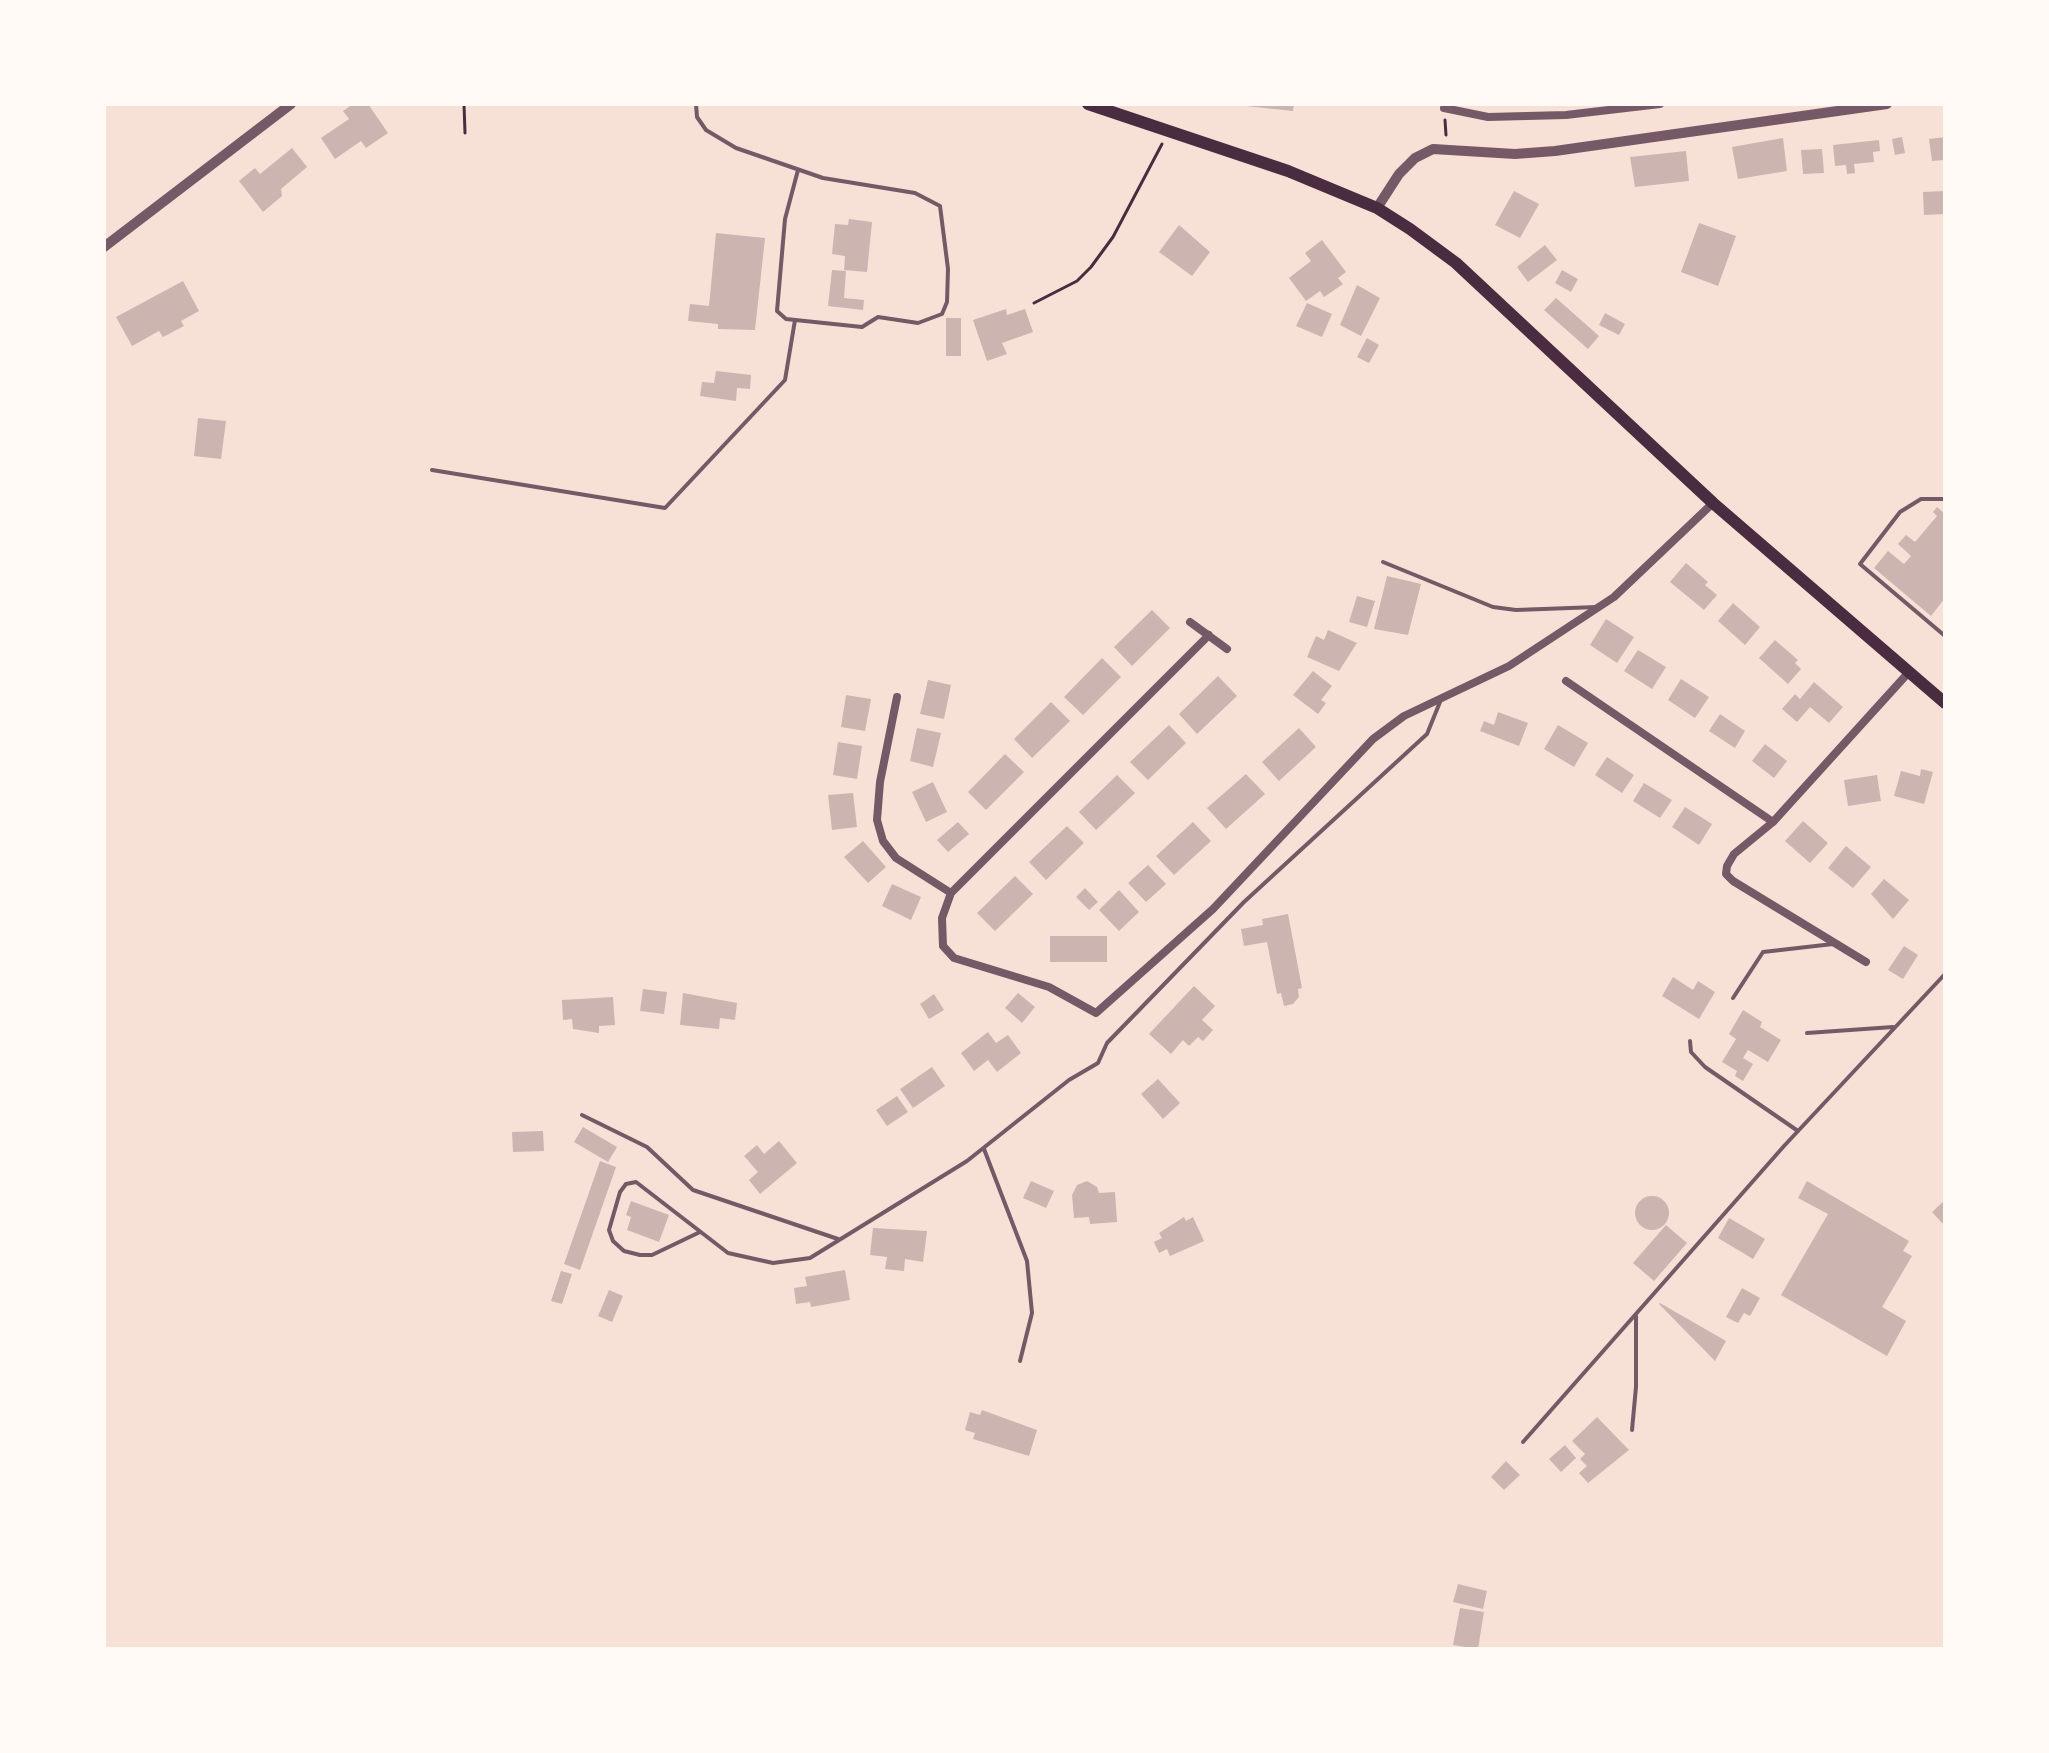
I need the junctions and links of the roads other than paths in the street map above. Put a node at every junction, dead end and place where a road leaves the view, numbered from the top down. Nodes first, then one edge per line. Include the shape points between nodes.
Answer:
1 (291, 104) edge
2 (696, 104) edge
3 (1088, 104) edge
4 (1660, 104) edge
5 (1887, 104) edge
6 (1444, 108) dead end
7 (798, 170) junction
8 (1377, 208) junction
9 (104, 247) edge
10 (795, 320) junction
11 (432, 470) dead end
12 (1945, 499) edge
13 (1713, 503) junction
14 (1383, 562) dead end
15 (1599, 607) junction
16 (1190, 622) dead end
17 (1209, 635) junction
18 (1945, 636) edge
19 (1227, 649) dead end
20 (1909, 672) junction
21 (1566, 681) dead end
22 (897, 697) dead end
23 (1944, 699) edge
24 (1440, 702) junction
25 (1773, 822) junction
26 (951, 893) junction
27 (1835, 943) junction
28 (1866, 962) dead end
29 (1945, 974) edge
30 (1733, 998) dead end
31 (1895, 1027) junction
32 (1807, 1033) dead end
33 (1690, 1041) dead end
34 (582, 1115) dead end
35 (1798, 1131) junction
36 (984, 1149) junction
37 (700, 1232) junction
38 (838, 1239) junction
39 (1636, 1314) junction
40 (1020, 1361) dead end
41 (1632, 1430) dead end
42 (1523, 1442) dead end

1 - 9 street
2 - 7 lane via 697,117 719,141
3 - 8 main road via 1277,167
4 - 6 street via 1488,117
5 - 8 street via 1555,151 1433,149 1399,174
7 - 10 lane via 785,219 776,296 777,311
7 - 10 lane via 915,193 940,206 948,269 942,314 918,323 878,317 862,327
8 - 13 main road via 1456,263
10 - 11 lane via 785,380 665,508
12 - 18 lane via 1921,499 1900,512 1860,564
13 - 15 street
13 - 20 main road
14 - 15 lane via 1493,607
15 - 24 street via 1509,666
16 - 17 street
17 - 19 street
17 - 26 street
20 - 23 main road
20 - 25 street
21 - 25 street
22 - 26 street via 877,820 883,841 896,858
24 - 26 street via 1404,716 1373,739 1213,909 1096,1013 1049,987 954,958 943,946 942,918
24 - 36 lane via 1427,734 1244,902 1107,1043 1098,1063
25 - 27 street via 1734,854 1726,874
27 - 28 street
27 - 30 lane via 1763,952
29 - 31 lane
31 - 32 lane
31 - 35 lane
33 - 35 lane via 1691,1052 1705,1067
34 - 38 lane via 647,1147 693,1190
35 - 39 lane
36 - 38 lane
36 - 40 lane via 1027,1261 1032,1313
37 - 37 lane via 636,1182 620,1192 609,1230 624,1251 640,1255 652,1255
37 - 38 lane via 728,1253 773,1263 810,1258
39 - 41 lane
39 - 42 lane

